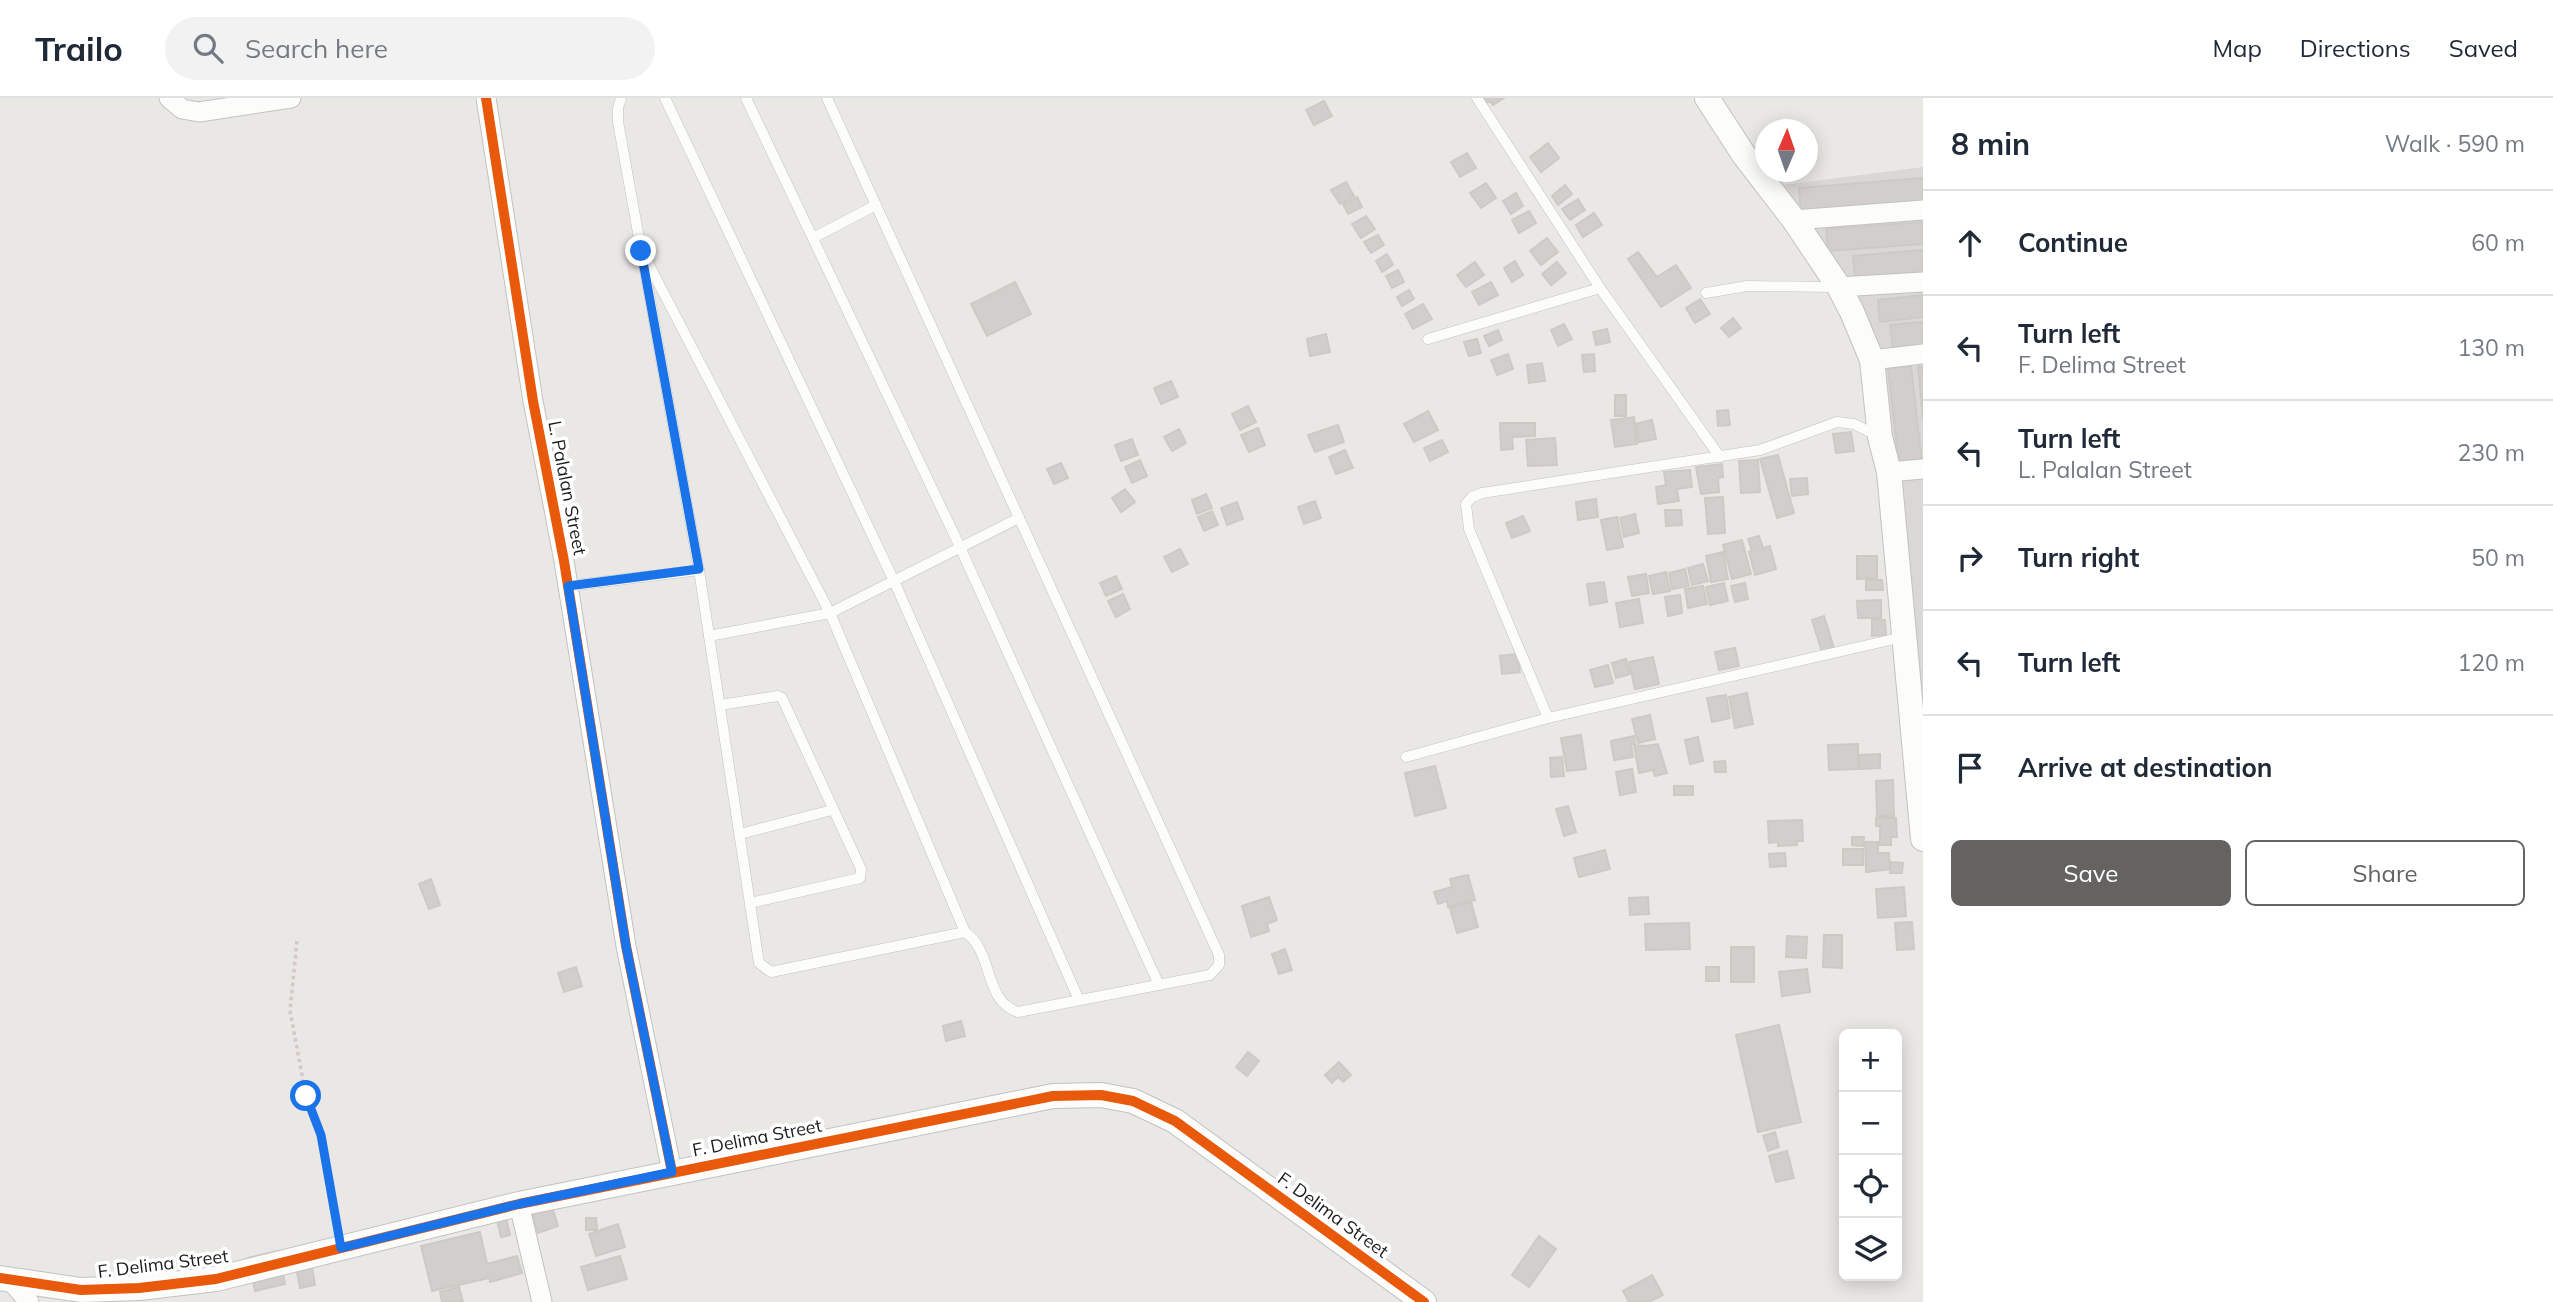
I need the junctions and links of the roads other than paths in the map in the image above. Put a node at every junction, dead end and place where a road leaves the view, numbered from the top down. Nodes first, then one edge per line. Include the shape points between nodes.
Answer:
1 (169, 98) edge
2 (291, 98) edge
3 (486, 98) edge
4 (621, 98) edge
5 (665, 98) edge
6 (746, 98) edge
7 (827, 98) edge
8 (1477, 98) edge
9 (1707, 98) edge
10 (876, 205) junction
11 (1923, 210) edge
12 (1794, 220) junction
13 (813, 238) junction
14 (641, 251) junction
15 (1923, 282) edge
16 (1839, 287) junction
17 (1600, 288) junction
18 (1706, 293) dead end
19 (1428, 340) dead end
20 (1923, 354) edge
21 (1872, 360) junction
22 (1880, 437) junction
23 (1720, 457) junction
24 (1923, 470) edge
25 (1889, 472) junction
26 (1019, 518) junction
27 (960, 547) junction
28 (699, 569) junction
29 (894, 581) junction
30 (568, 586) junction
31 (830, 613) junction
32 (709, 636) junction
33 (1904, 637) junction
34 (720, 705) junction
35 (1548, 718) junction
36 (1919, 755) edge
37 (1406, 757) dead end
38 (832, 810) junction
39 (1923, 828) edge
40 (740, 834) junction
41 (1923, 839) edge
42 (750, 903) junction
43 (965, 932) junction
44 (1159, 985) junction
45 (1079, 1000) junction
46 (672, 1172) junction
47 (519, 1204) junction
48 (6, 1280) edge
49 (29, 1302) edge
50 (542, 1302) edge
51 (1424, 1302) edge

1 - 2 street via 189,111
3 - 30 street, L. Palalan Street via 533,401
4 - 14 lane via 618,122
5 - 29 lane
6 - 13 lane
7 - 10 lane
8 - 17 lane
9 - 12 street
10 - 13 lane
10 - 26 lane
11 - 12 street
12 - 16 street
13 - 27 lane
14 - 28 lane
14 - 31 lane
15 - 16 street
16 - 18 lane via 1747,286
16 - 21 street
17 - 19 lane
17 - 23 lane
20 - 21 street
21 - 22 street
22 - 23 lane via 1854,424 1837,422 1760,450
22 - 25 street
23 - 35 lane via 1482,494 1466,503 1469,529
24 - 25 street
25 - 33 street
26 - 27 lane
26 - 44 lane via 1219,955 1219,965 1210,975
27 - 29 lane
27 - 44 lane
28 - 30 lane
28 - 32 lane
29 - 31 lane
29 - 45 lane
30 - 46 street, L. Palalan Street via 626,946
31 - 32 lane
31 - 43 lane
32 - 34 lane
33 - 35 lane
33 - 36 street
34 - 38 lane via 782,698
34 - 40 lane
35 - 37 lane
36 - 39 street
38 - 40 lane
38 - 42 lane via 859,862 860,878
39 - 41 street
40 - 42 lane
42 - 43 lane via 760,963 771,972
43 - 45 lane via 976,943 1005,1008 1018,1012
44 - 45 lane
46 - 47 street, F. Delima Street
46 - 51 street, F. Delima Street via 1053,1096 1112,1097 1133,1101 1174,1121
47 - 48 street, F. Delima Street via 216,1279 81,1290
47 - 50 street
48 - 49 street

